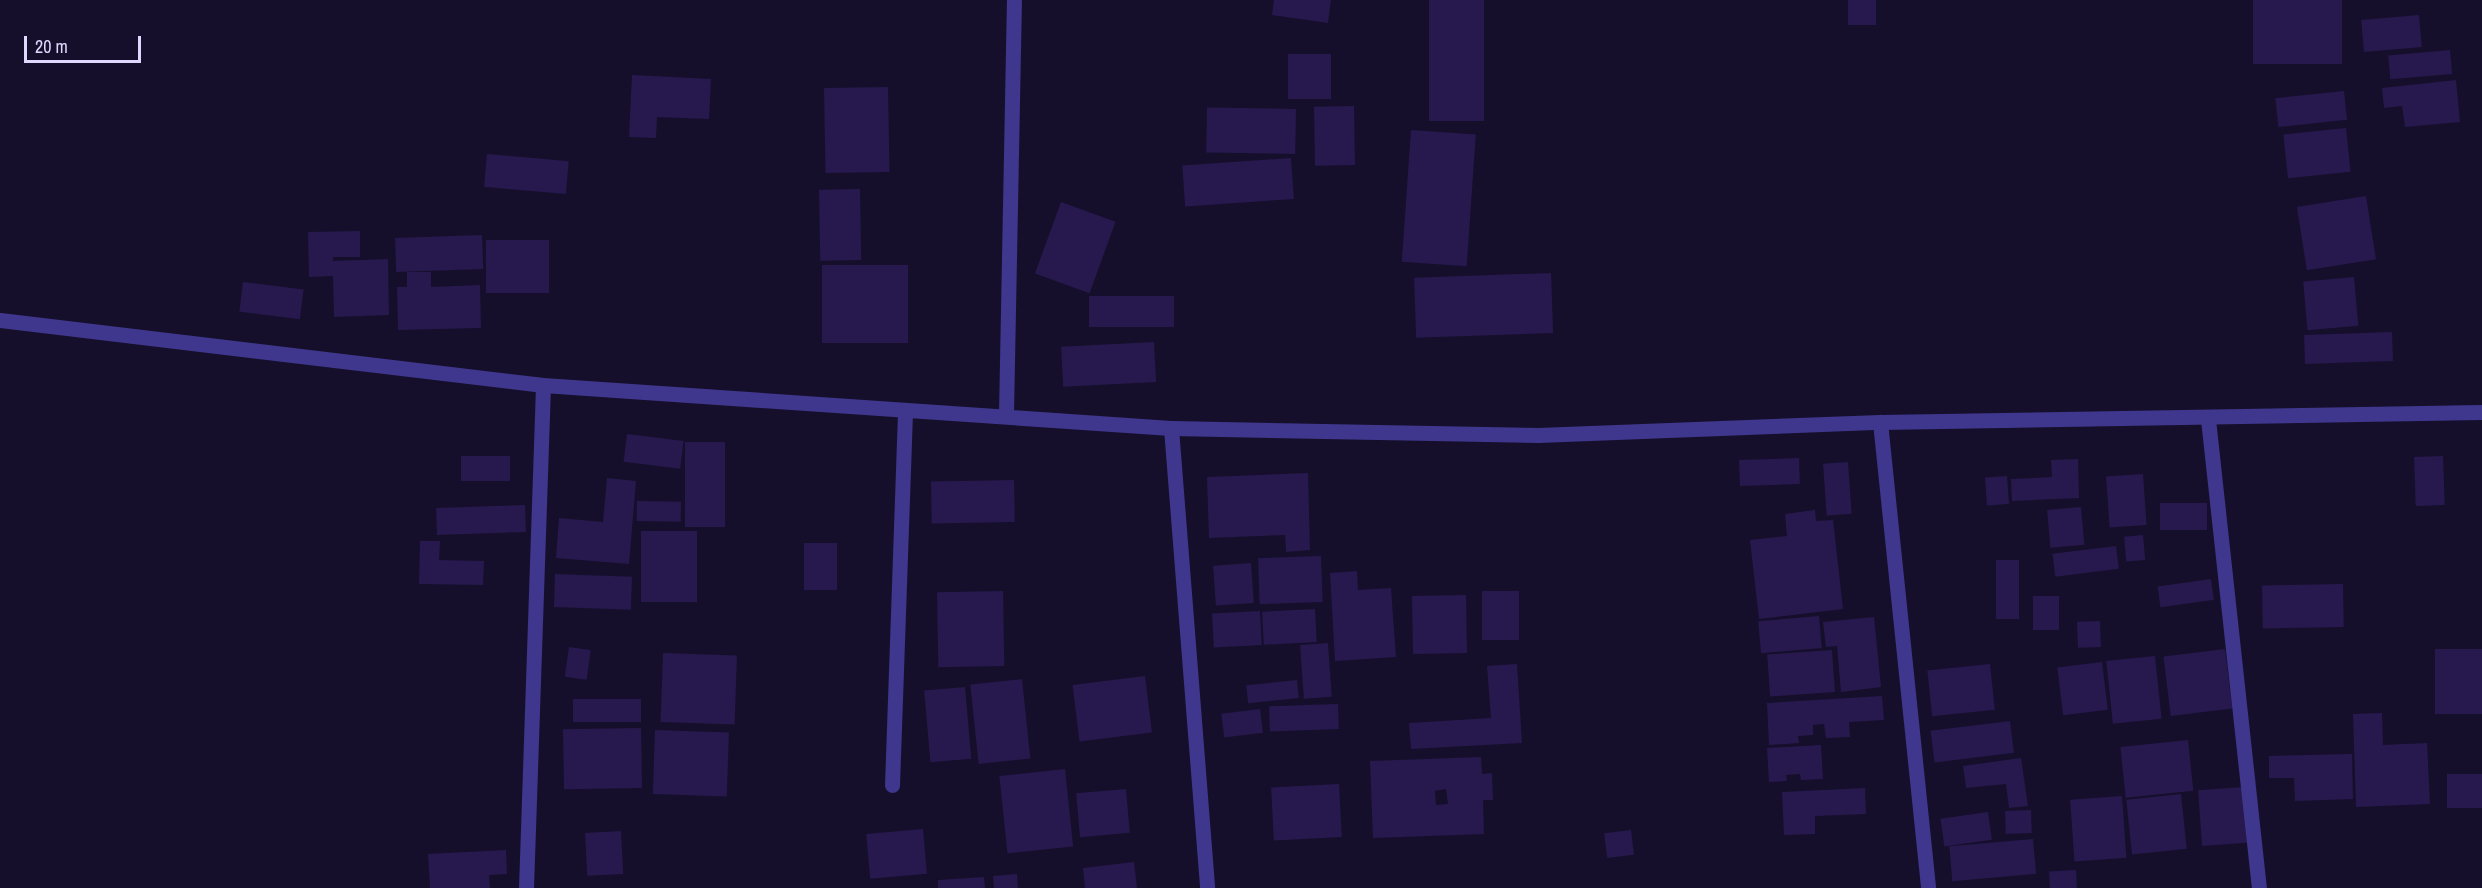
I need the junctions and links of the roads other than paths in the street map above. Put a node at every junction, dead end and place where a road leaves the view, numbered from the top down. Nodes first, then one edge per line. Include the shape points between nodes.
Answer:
1 (1014, 0) edge
2 (0, 320) edge
3 (543, 385) junction
4 (2482, 412) edge
5 (905, 413) junction
6 (1006, 414) junction
7 (2208, 419) junction
8 (1880, 422) junction
9 (1171, 428) junction
10 (892, 785) dead end
11 (526, 888) edge
12 (1207, 888) edge
13 (1929, 888) edge
14 (2259, 888) edge

1 - 6 street
2 - 3 street
3 - 5 street
3 - 11 street
4 - 7 street
5 - 6 street
5 - 10 street
6 - 9 street
7 - 8 street
7 - 14 street
8 - 9 street via 1538,435
8 - 13 street
9 - 12 street

